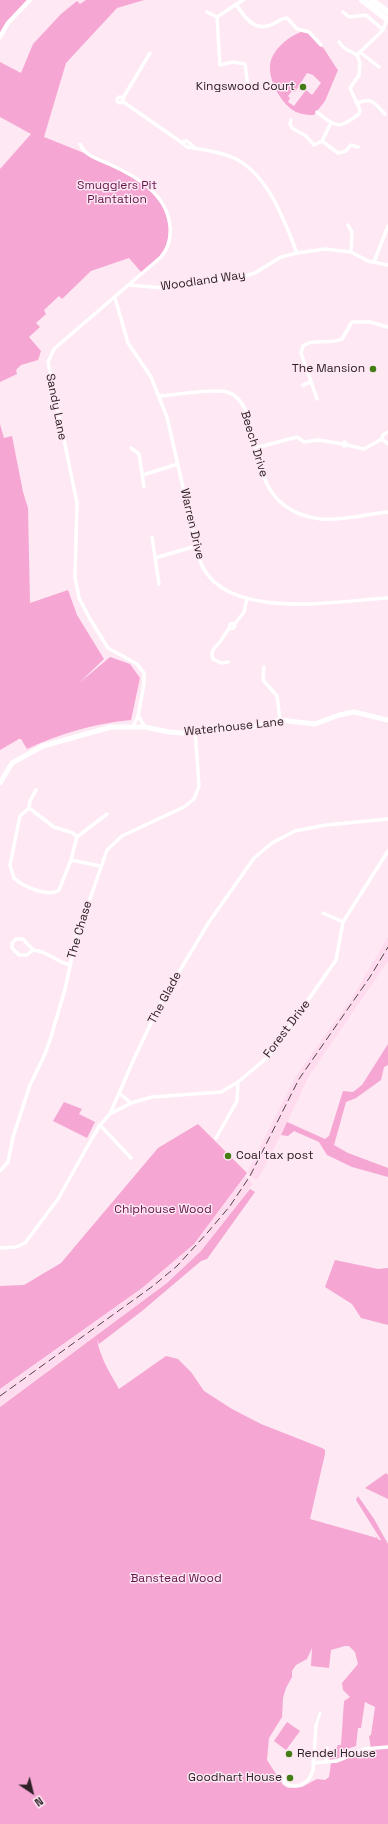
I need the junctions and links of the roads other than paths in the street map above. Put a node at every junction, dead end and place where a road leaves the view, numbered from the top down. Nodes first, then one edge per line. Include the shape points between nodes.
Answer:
1 (30, 0) edge
2 (243, 0) edge
3 (362, 0) edge
4 (372, 0) edge
5 (236, 4) junction
6 (207, 12) dead end
7 (343, 12) dead end
8 (388, 12) edge
9 (217, 17) junction
10 (388, 19) edge
11 (383, 30) junction
12 (0, 37) edge
13 (339, 42) dead end
14 (321, 45) dead end
15 (150, 53) dead end
16 (358, 54) junction
17 (220, 65) junction
18 (214, 67) dead end
19 (379, 67) dead end
20 (248, 87) dead end
21 (357, 103) junction
22 (317, 112) dead end
23 (384, 114) dead end
24 (291, 120) dead end
25 (331, 123) junction
26 (322, 141) junction
27 (80, 144) dead end
28 (358, 147) dead end
29 (348, 225) dead end
30 (388, 226) edge
31 (350, 252) junction
32 (297, 253) junction
33 (374, 262) junction
34 (388, 265) edge
35 (130, 285) junction
36 (114, 298) junction
37 (388, 327) edge
38 (311, 382) junction
39 (303, 385) dead end
40 (160, 396) junction
41 (317, 399) dead end
42 (388, 432) edge
43 (382, 440) junction
44 (388, 444) edge
45 (131, 448) dead end
46 (255, 448) junction
47 (178, 464) junction
48 (143, 475) junction
49 (144, 487) dead end
50 (388, 512) edge
51 (152, 537) dead end
52 (196, 546) junction
53 (155, 558) junction
54 (159, 584) dead end
55 (248, 598) junction
56 (388, 598) edge
57 (228, 662) dead end
58 (264, 667) dead end
59 (138, 716) junction
60 (280, 720) junction
61 (388, 720) edge
62 (132, 726) junction
63 (145, 727) junction
64 (195, 730) junction
65 (0, 783) edge
66 (36, 790) dead end
67 (28, 808) junction
68 (107, 814) dead end
69 (388, 819) edge
70 (77, 837) junction
71 (388, 851) edge
72 (71, 860) junction
73 (100, 866) junction
74 (323, 913) dead end
75 (343, 922) junction
76 (33, 950) junction
77 (70, 964) junction
78 (238, 1082) junction
79 (119, 1093) junction
80 (130, 1103) junction
81 (110, 1114) junction
82 (100, 1125) junction
83 (216, 1138) dead end
84 (131, 1158) dead end
85 (0, 1171) edge
86 (0, 1248) edge
87 (320, 1713) dead end
88 (316, 1725) joint
89 (388, 1747) edge
90 (327, 1748) dead end
91 (326, 1762) junction
92 (313, 1763) junction
93 (283, 1776) dead end

1 - 12 street via 8,23
2 - 5 street
3 - 10 highway
4 - 8 highway
5 - 9 street
5 - 14 street via 245,18 253,24 268,26 287,18 297,29 309,32
6 - 9 street
7 - 11 street via 349,16 366,15
9 - 17 street
10 - 11 street
11 - 16 street
13 - 16 street via 344,48
15 - 32 street via 123,100 185,147 194,147 236,159 264,183
16 - 19 street
16 - 21 street via 358,76 350,86
17 - 18 street
17 - 20 street via 233,62 245,64
21 - 23 street via 371,100
21 - 25 street via 360,111 357,116 343,125 336,126
22 - 25 street
24 - 26 street via 292,128 306,136 313,144
25 - 26 street
26 - 28 street via 338,153 346,151 351,145
27 - 35 street, Sandy Lane via 89,155 132,175 155,193 165,207 170,227 169,244 161,257
29 - 31 street via 352,232
30 - 33 street
31 - 32 street, Woodland Way via 325,249
31 - 33 street, Woodland Way
32 - 35 street, Woodland Way via 242,277 164,288
33 - 34 street, Woodland Way
35 - 36 street, Sandy Lane
36 - 40 street, Warren Drive via 128,343 149,373
36 - 59 street, Sandy Lane via 54,349 48,358 48,366 77,503 75,585 84,609 108,648 137,664 144,673
37 - 38 street via 370,322 352,322 345,336 337,342 305,344 301,353
38 - 39 street
38 - 41 street
40 - 46 street, Beech Drive via 218,391 234,395 246,413
40 - 47 street, Warren Drive
42 - 43 street via 383,435
43 - 44 street
43 - 46 street via 364,449 318,440 304,442 297,437
45 - 48 street via 138,454
46 - 50 street, Beech Drive via 269,490 283,505 297,513 326,519
47 - 48 street
47 - 52 street, Warren Drive
48 - 49 street
51 - 53 street
52 - 53 street
52 - 55 street, Warren Drive via 203,570 209,578 228,591
53 - 54 street
55 - 56 street, Warren Drive via 295,604
55 - 57 street via 244,612 234,625 230,624 230,628 212,654 213,659 218,662
58 - 60 street via 263,680 278,696
59 - 62 street, Sandy Lane
59 - 63 street
60 - 61 main road, Waterhouse Lane via 315,724 339,714 354,712
60 - 64 main road, Waterhouse Lane via 253,727
62 - 63 main road, Waterhouse Lane
62 - 65 main road, Waterhouse Lane via 98,730 43,746 14,761
63 - 64 main road, Waterhouse Lane via 176,733
64 - 73 street, The Chase via 198,786 194,799 184,807 118,838 107,850
66 - 67 street
67 - 70 street via 54,827 73,833
67 - 72 street via 20,819 10,865 14,878 28,887 51,893 57,892 61,888
68 - 70 street
69 - 79 street, The Glade via 295,831 272,843 254,858 209,922 161,1002
70 - 72 street
71 - 75 street, Forest Drive
72 - 73 street
73 - 77 street, The Chase
74 - 75 street
75 - 78 street, Forest Drive via 336,960 328,973 269,1056
76 - 76 street via 23,939 16,939 12,944 15,952 22,956
76 - 77 street via 47,952 58,961
77 - 85 street, The Chase via 51,1037 30,1085 13,1137 8,1162
78 - 80 street, Forest Drive via 221,1092 152,1097
78 - 83 street via 237,1101
79 - 80 street
79 - 81 street, The Glade
80 - 81 street, Forest Drive
81 - 82 street, The Glade
82 - 84 street
82 - 86 street, The Glade via 58,1199 28,1239 16,1247
87 - 88 street
88 - 92 street
89 - 91 street via 364,1749 337,1761
90 - 91 street
91 - 92 street
92 - 93 street via 312,1774 301,1786 289,1786 283,1781

